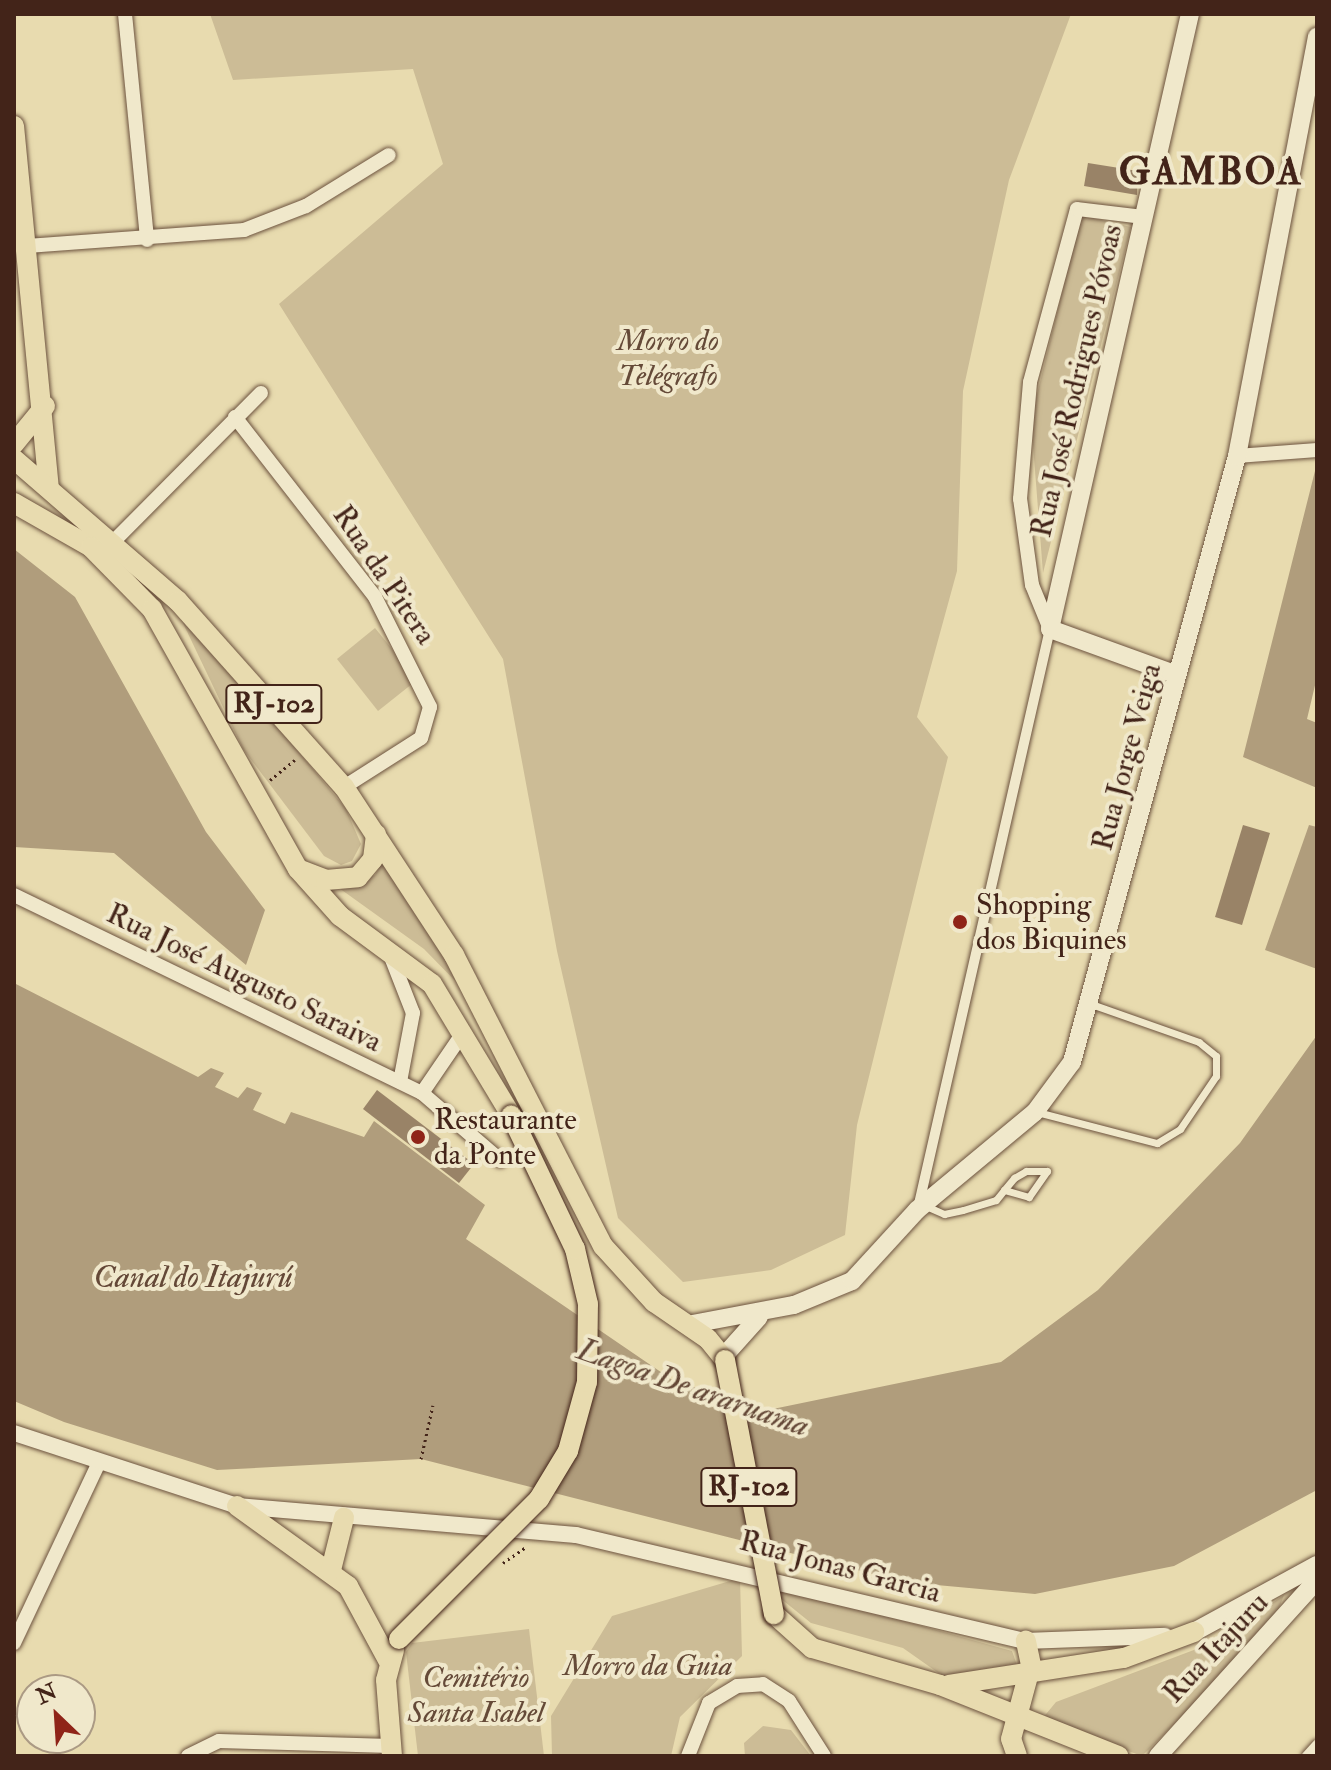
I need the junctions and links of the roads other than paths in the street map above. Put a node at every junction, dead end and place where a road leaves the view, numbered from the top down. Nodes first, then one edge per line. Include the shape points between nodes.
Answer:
1 (125, 14) edge
2 (1190, 14) edge
3 (1317, 37) edge
4 (14, 126) edge
5 (389, 155) dead end
6 (1143, 217) junction
7 (147, 240) junction
8 (27, 246) junction
9 (23, 276) edge
10 (261, 393) dead end
11 (45, 406) junction
12 (235, 417) junction
13 (14, 444) edge
14 (1313, 449) edge
15 (1237, 456) junction
16 (14, 459) edge
17 (49, 487) junction
18 (14, 503) edge
19 (113, 542) junction
20 (1050, 629) junction
21 (1177, 675) junction
22 (344, 787) junction
23 (376, 834) junction
24 (298, 869) junction
25 (14, 895) edge
26 (387, 949) junction
27 (478, 998) junction
28 (1091, 1004) junction
29 (463, 1033) junction
30 (400, 1082) junction
31 (422, 1093) junction
32 (1035, 1112) junction
33 (500, 1160) dead end
34 (1004, 1190) junction
35 (920, 1208) junction
36 (763, 1313) junction
37 (687, 1325) junction
38 (725, 1358) junction
39 (14, 1433) edge
40 (99, 1462) junction
41 (237, 1506) junction
42 (344, 1518) junction
43 (1317, 1565) edge
44 (331, 1570) junction
45 (1317, 1580) edge
46 (1194, 1632) junction
47 (1026, 1641) junction
48 (14, 1643) edge
49 (388, 1660) junction
50 (1027, 1674) junction
51 (940, 1685) junction
52 (1014, 1712) junction
53 (1317, 1745) edge
54 (391, 1751) edge
55 (188, 1756) edge
56 (688, 1756) edge
57 (824, 1756) edge
58 (1017, 1756) edge
59 (1118, 1756) edge
60 (1158, 1756) edge
61 (1307, 1756) edge

1 - 7 street
2 - 6 main road, Rua José Rodrigues Póvoas
3 - 15 main road, Rua Jorge Veiga
4 - 8 main road
5 - 7 street via 275,220
6 - 20 main road, Rua José Rodrigues Póvoas
6 - 20 street via 1077,209 1030,382 1020,499 1032,585
7 - 8 street
8 - 9 main road
9 - 11 main road
10 - 12 street
11 - 13 main road
11 - 17 main road
12 - 19 street
12 - 22 street, Rua da Pitera via 375,597 430,707 421,738
14 - 15 street
15 - 21 main road, Rua Jorge Veiga
16 - 17 main road, RJ-102
17 - 19 main road, RJ-102
18 - 24 main road, RJ-102 via 91,547 152,609 251,794
19 - 22 main road, RJ-102 via 238,662
20 - 21 main road
20 - 35 street
21 - 28 main road, Rua Jorge Veiga
22 - 23 main road, RJ-102
23 - 24 main road via 373,859 358,877 326,880
23 - 27 main road, RJ-102
24 - 26 main road, RJ-102 via 326,903
25 - 30 street, Rua José Augusto Saraiva
26 - 29 main road, RJ-102 via 432,984
26 - 30 street via 413,1013
27 - 29 main road
27 - 37 main road, RJ-102 via 586,1219 626,1275
28 - 32 main road, Rua Jorge Veiga via 1072,1062
28 - 32 lane via 1199,1042 1216,1056 1216,1076 1180,1129 1157,1143
29 - 31 street
29 - 49 main road, RJ-102, bridge via 511,1115 582,1275 591,1341 582,1406 558,1469 514,1531 399,1639
30 - 31 street, Rua José Augusto Saraiva
31 - 33 street, Rua José Augusto Saraiva
32 - 35 main road, Rua Jorge Veiga
34 - 34 lane via 1029,1197 1047,1171 1026,1171
34 - 35 lane via 996,1200 944,1214
35 - 36 main road, Rua Jorge Veiga via 852,1281
36 - 37 main road, Rua Jorge Veiga
36 - 38 main road
37 - 38 main road, RJ-102
38 - 51 main road, RJ-102, bridge via 774,1614 812,1648
39 - 40 street, Rua Jonas Garcia
40 - 41 street, Rua Jonas Garcia
40 - 48 street
41 - 42 street, Rua Jonas Garcia
41 - 44 main road
42 - 44 main road
42 - 47 street, Rua Jonas Garcia via 576,1535
43 - 46 main road, Rua Jonas Garcia
44 - 49 main road via 360,1602
45 - 60 main road, Rua Itajuru
46 - 47 street, Rua Jonas Garcia
46 - 50 main road via 1124,1658
47 - 50 main road
49 - 54 main road, RJ-102
50 - 51 main road
50 - 52 main road
51 - 52 main road, RJ-102
52 - 58 main road
52 - 59 main road, RJ-102
53 - 61 street
54 - 55 street via 219,1741
56 - 57 street via 709,1703 737,1686 763,1684 789,1701

